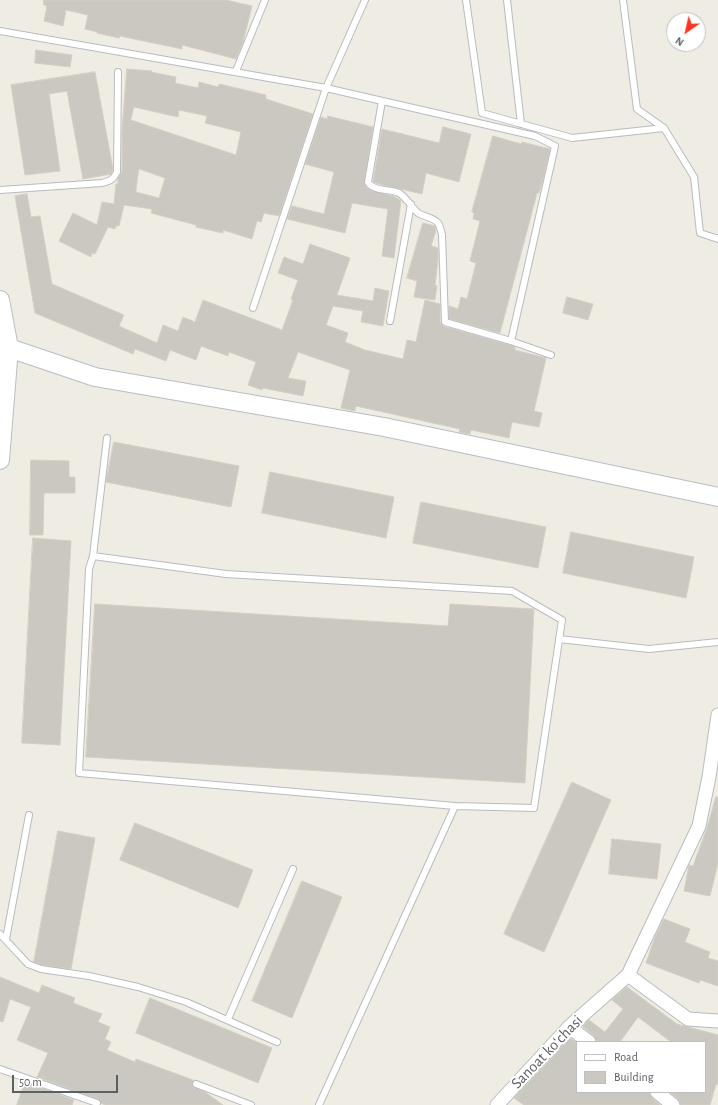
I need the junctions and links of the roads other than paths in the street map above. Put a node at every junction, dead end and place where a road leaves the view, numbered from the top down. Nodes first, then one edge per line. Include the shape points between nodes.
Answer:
1 (265, 0) edge
2 (366, 0) edge
3 (466, 0) edge
4 (506, 0) edge
5 (623, 0) edge
6 (0, 31) edge
7 (236, 71) junction
8 (118, 72) dead end
9 (326, 88) junction
10 (382, 101) junction
11 (520, 124) junction
12 (664, 128) junction
13 (0, 190) edge
14 (411, 204) junction
15 (718, 239) edge
16 (0, 300) edge
17 (253, 308) dead end
18 (390, 321) dead end
19 (511, 342) junction
20 (9, 348) junction
21 (552, 355) dead end
22 (107, 438) dead end
23 (0, 460) edge
24 (718, 497) edge
25 (93, 556) junction
26 (559, 639) junction
27 (718, 642) edge
28 (718, 715) edge
29 (455, 806) junction
30 (29, 815) dead end
31 (293, 869) dead end
32 (0, 934) edge
33 (6, 940) junction
34 (628, 975) junction
35 (228, 1019) junction
36 (718, 1021) edge
37 (569, 1027) junction
38 (588, 1041) edge
39 (277, 1042) dead end
40 (0, 1069) edge
41 (196, 1084) dead end
42 (658, 1093) edge
43 (97, 1103) dead end
44 (251, 1105) edge
45 (319, 1105) edge
46 (497, 1105) edge
47 (673, 1105) edge

1 - 7 lane
2 - 9 lane
3 - 11 lane via 482,113
4 - 11 lane
5 - 12 lane via 637,108
6 - 7 lane
7 - 9 lane
8 - 13 lane via 117,172 111,180 102,183
9 - 10 lane
9 - 17 lane
10 - 14 lane via 368,182 370,186 397,192
10 - 19 lane via 535,136 556,146
11 - 12 lane via 572,138
12 - 15 lane via 694,177 700,233
14 - 18 lane
14 - 19 lane via 419,213 438,223 442,235 445,322
16 - 20 street
19 - 21 lane
20 - 23 street
20 - 24 street via 95,377 384,427
22 - 25 lane
25 - 26 lane via 226,574 512,591 562,620
25 - 29 lane via 89,569 79,773
26 - 27 lane via 649,649
26 - 29 lane via 534,808
28 - 34 street via 711,778 699,826
29 - 45 lane
30 - 33 lane
31 - 35 lane
32 - 33 lane
33 - 35 lane via 28,964 41,969 138,987
34 - 36 street via 688,1019
34 - 37 street, Sanoat koʻchasi
35 - 39 lane
37 - 38 street
37 - 46 street, Sanoat koʻchasi
40 - 43 lane
41 - 44 lane
42 - 47 street

